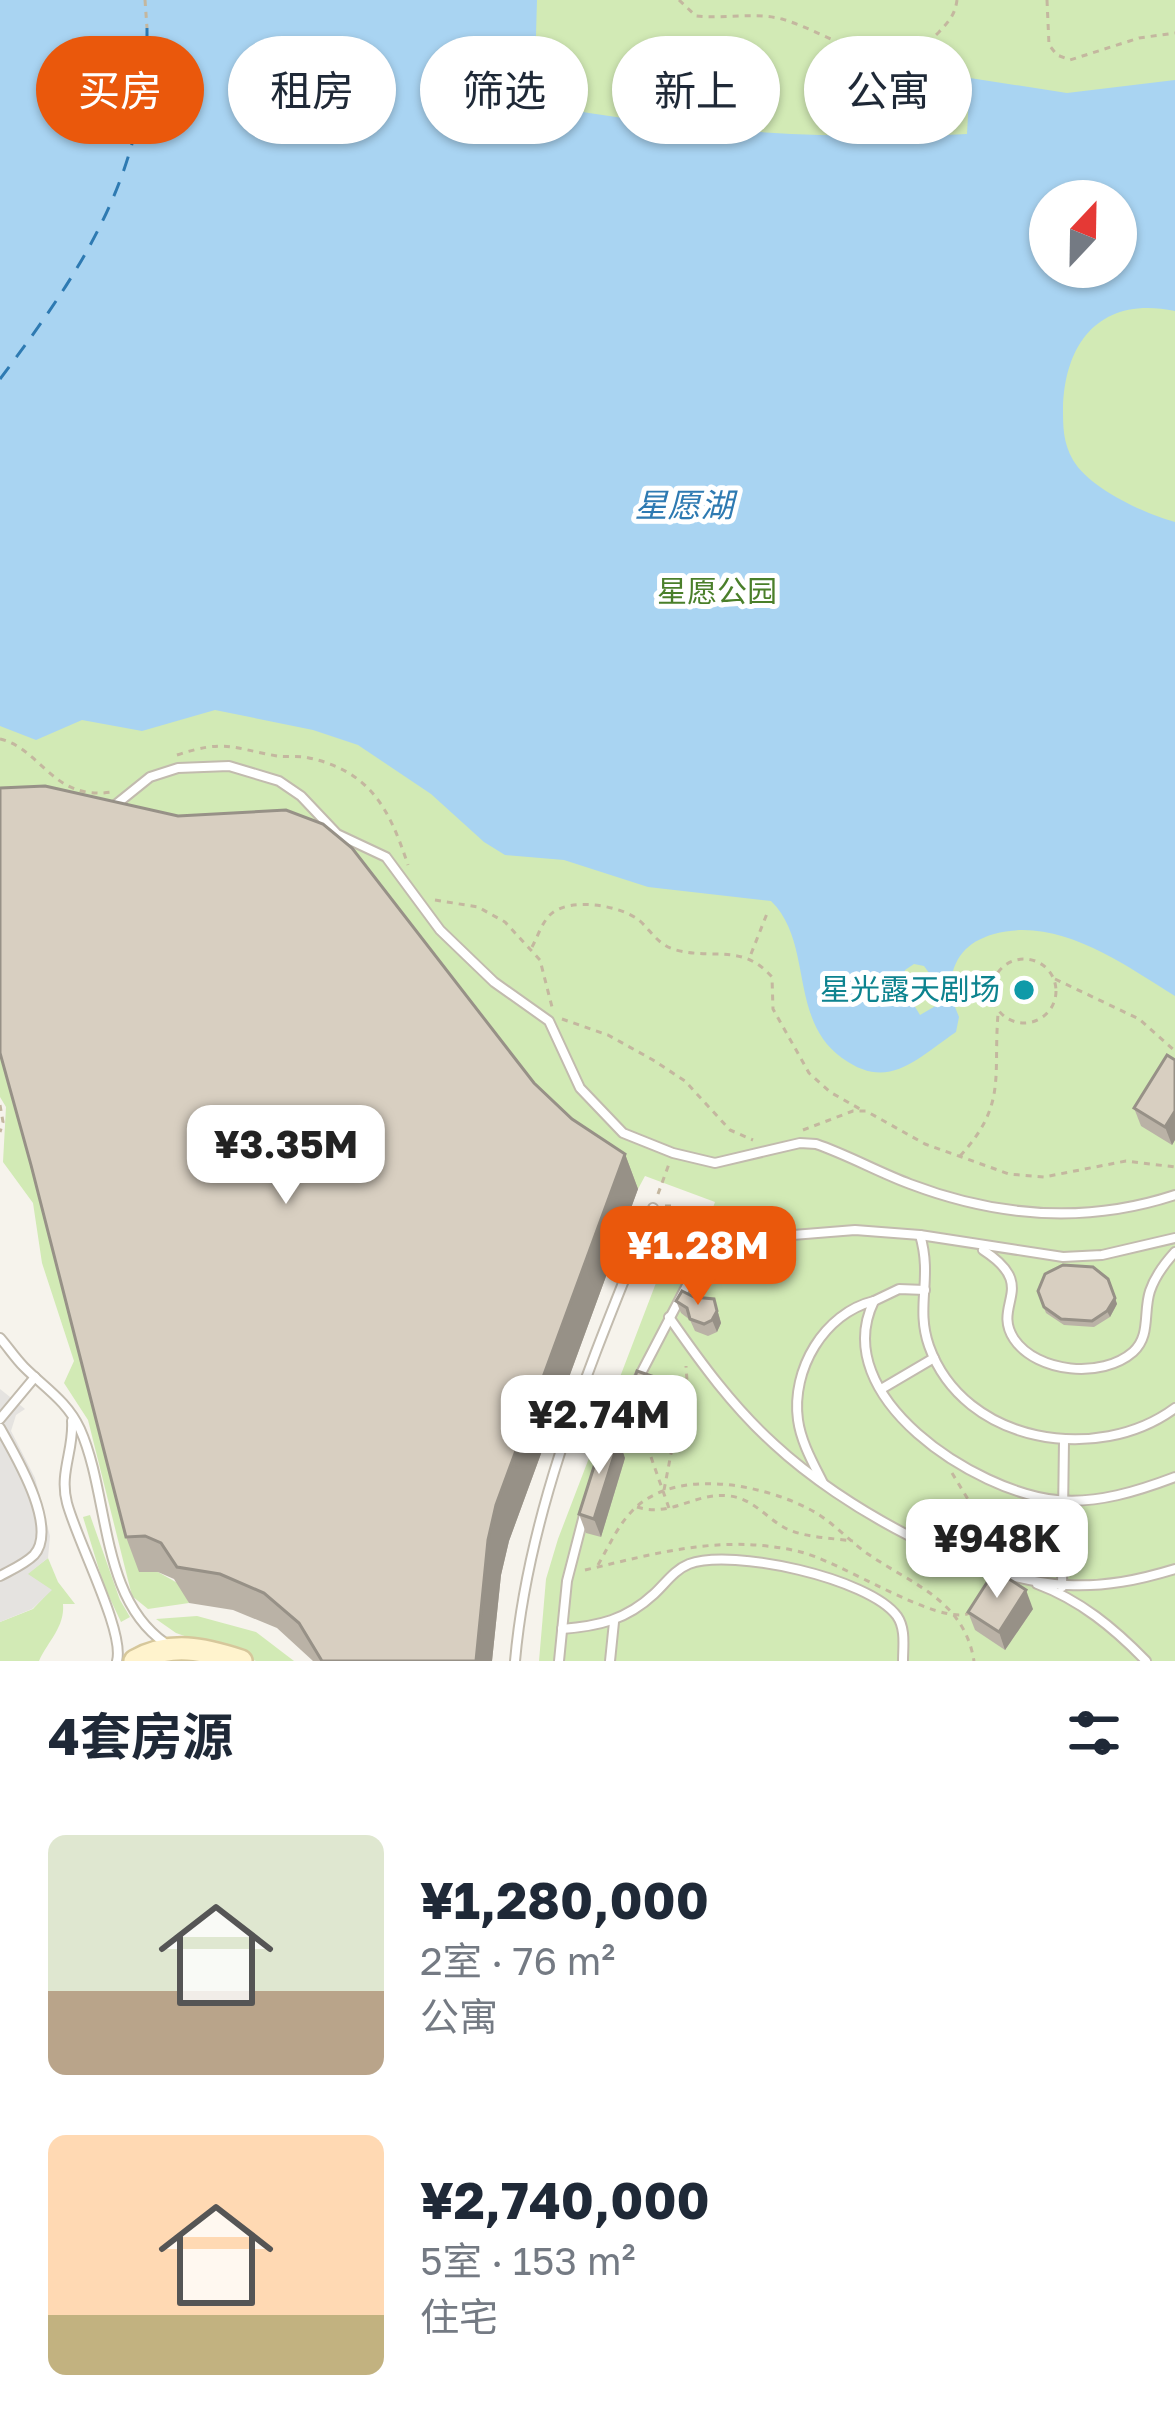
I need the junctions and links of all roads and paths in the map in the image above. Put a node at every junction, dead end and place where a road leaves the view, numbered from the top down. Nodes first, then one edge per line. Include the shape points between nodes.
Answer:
1 (145, 0) edge
2 (679, 0) edge
3 (957, 0) edge
4 (1046, 0) edge
5 (147, 28) dead end
6 (1175, 33) edge
7 (0, 739) edge
8 (165, 759) dead end
9 (123, 785) dead end
10 (105, 813) edge
11 (412, 875) dead end
12 (431, 899) dead end
13 (768, 911) dead end
14 (531, 948) junction
15 (750, 958) junction
16 (1053, 978) junction
17 (998, 1011) junction
18 (1175, 1051) edge
19 (0, 1105) edge
20 (866, 1111) junction
21 (0, 1132) edge
22 (795, 1132) dead end
23 (766, 1140) dead end
24 (673, 1154) junction
25 (959, 1157) junction
26 (1175, 1168) edge
27 (1175, 1196) edge
28 (653, 1208) junction
29 (920, 1235) junction
30 (1175, 1238) edge
31 (731, 1240) junction
32 (977, 1246) junction
33 (1175, 1252) edge
34 (925, 1290) junction
35 (874, 1300) junction
36 (669, 1317) junction
37 (1, 1337) edge
38 (690, 1346) junction
39 (934, 1358) junction
40 (35, 1377) junction
41 (883, 1388) junction
42 (1175, 1408) edge
43 (72, 1413) junction
44 (0, 1423) edge
45 (1064, 1441) junction
46 (938, 1451) junction
47 (651, 1457) dead end
48 (601, 1462) edge
49 (1175, 1477) edge
50 (823, 1484) junction
51 (718, 1485) junction
52 (664, 1492) junction
53 (588, 1500) edge
54 (743, 1500) junction
55 (1062, 1501) junction
56 (635, 1507) junction
57 (670, 1510) junction
58 (853, 1541) junction
59 (986, 1566) junction
60 (598, 1567) dead end
61 (1175, 1569) edge
62 (0, 1576) edge
63 (1062, 1590) junction
64 (614, 1622) junction
65 (562, 1629) junction
66 (171, 1648) junction
67 (117, 1661) edge
68 (135, 1661) edge
69 (242, 1661) edge
70 (514, 1661) edge
71 (559, 1661) edge
72 (610, 1661) edge
73 (903, 1661) edge
74 (974, 1661) edge
75 (1145, 1661) edge

1 - 5 path
2 - 3 path via 696,16 778,18 891,57 924,47 955,15
4 - 6 path via 1048,45 1070,59
7 - 9 path via 22,746 52,778 100,794
8 - 11 path via 238,745 345,772 387,809
10 - 24 lane via 150,777 178,768 229,766 291,787 337,834 386,857 440,930 549,1021 572,1073 609,1120
12 - 14 path via 492,912
13 - 15 path
14 - 15 path via 556,910 590,906 627,914 679,951
14 - 23 path via 563,1020 630,1045 685,1081 741,1138
15 - 20 path via 772,977 773,1009 808,1073
16 - 17 path via 1054,1004 1041,1019 1021,1024
16 - 17 path via 1034,961 1003,966 992,985
16 - 18 path via 1139,1019
17 - 25 path via 992,1109
19 - 21 path
20 - 22 path
20 - 25 path
24 - 27 lane via 715,1162 816,1144 948,1198 1030,1213 1110,1213
24 - 28 path
25 - 26 path via 1044,1178 1126,1161
28 - 31 path via 671,1206
28 - 70 lane via 534,1534
29 - 31 lane via 855,1230
29 - 32 lane
29 - 34 lane
30 - 32 lane via 1063,1257
31 - 36 lane via 704,1261
32 - 33 lane via 1012,1280 1008,1325 1015,1340 1042,1361 1078,1369 1135,1351 1150,1289
34 - 35 lane via 899,1288
34 - 39 lane via 922,1316
35 - 41 lane via 863,1339
35 - 50 lane via 826,1330 799,1384 798,1421
36 - 38 lane
36 - 48 lane
37 - 40 lane
38 - 50 lane via 752,1423
38 - 52 path via 687,1381 696,1405 675,1433
39 - 41 lane
39 - 45 lane via 997,1420
40 - 43 lane
40 - 44 lane
41 - 46 lane
42 - 45 lane via 1117,1436
43 - 66 lane via 125,1593
43 - 67 lane via 65,1498 120,1640
44 - 62 lane via 42,1533 33,1556
45 - 55 lane
46 - 55 lane via 1002,1488
46 - 59 path via 969,1501
47 - 52 path
49 - 55 lane
50 - 59 lane via 911,1536
51 - 52 path
51 - 54 path
51 - 58 path via 810,1509
52 - 56 path
52 - 57 path
53 - 65 lane
54 - 57 path via 715,1495
54 - 58 path via 786,1528
55 - 63 lane
56 - 57 path
56 - 60 path
58 - 74 path via 945,1602
59 - 63 lane
61 - 63 lane
63 - 75 lane
64 - 65 lane
64 - 72 lane
64 - 73 lane via 693,1562 783,1567 887,1606 903,1630
65 - 71 lane
66 - 68 street
66 - 69 street

